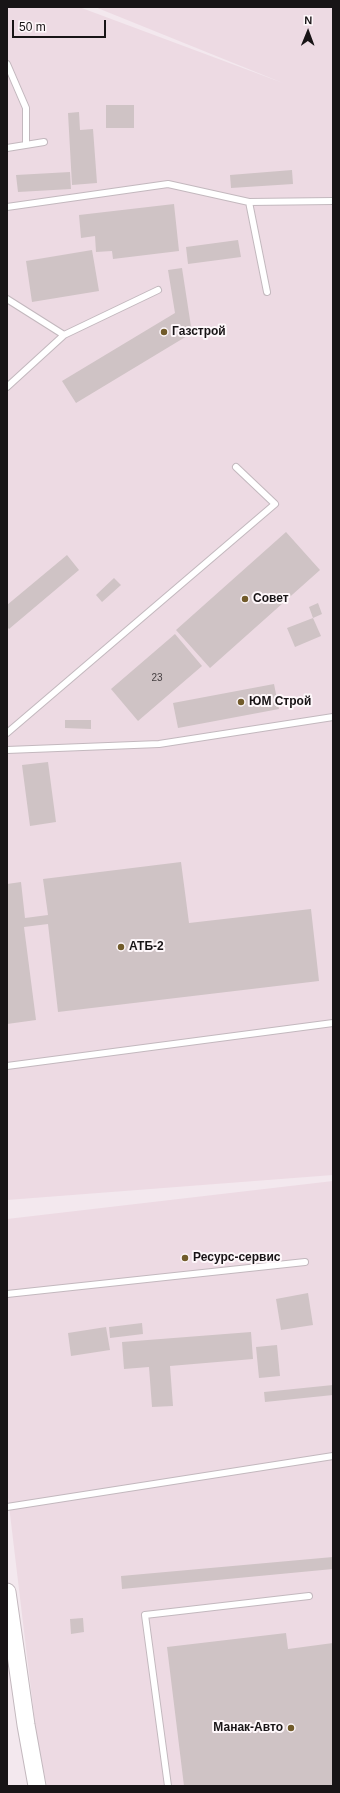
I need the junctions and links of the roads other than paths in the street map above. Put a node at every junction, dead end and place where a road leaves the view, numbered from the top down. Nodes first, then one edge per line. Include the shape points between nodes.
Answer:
1 (7, 64) edge
2 (44, 142) dead end
3 (26, 145) junction
4 (7, 148) edge
5 (333, 201) edge
6 (249, 202) junction
7 (7, 208) edge
8 (158, 290) dead end
9 (267, 292) dead end
10 (7, 299) edge
11 (64, 335) junction
12 (7, 387) edge
13 (236, 468) dead end
14 (333, 717) edge
15 (7, 733) edge
16 (7, 750) edge
17 (333, 1024) edge
18 (7, 1066) edge
19 (305, 1262) dead end
20 (7, 1294) edge
21 (333, 1456) edge
22 (7, 1507) edge
23 (7, 1592) edge
24 (309, 1596) dead end
25 (37, 1786) edge
26 (168, 1786) edge

1 - 3 lane via 26,108
2 - 3 lane
3 - 4 lane
5 - 6 lane
6 - 7 lane via 168,184
6 - 9 lane
8 - 11 lane
10 - 11 lane
11 - 12 lane
13 - 15 lane via 275,504
14 - 16 lane via 159,744
17 - 18 lane
19 - 20 lane
21 - 22 lane
23 - 25 street
24 - 26 lane via 145,1615

